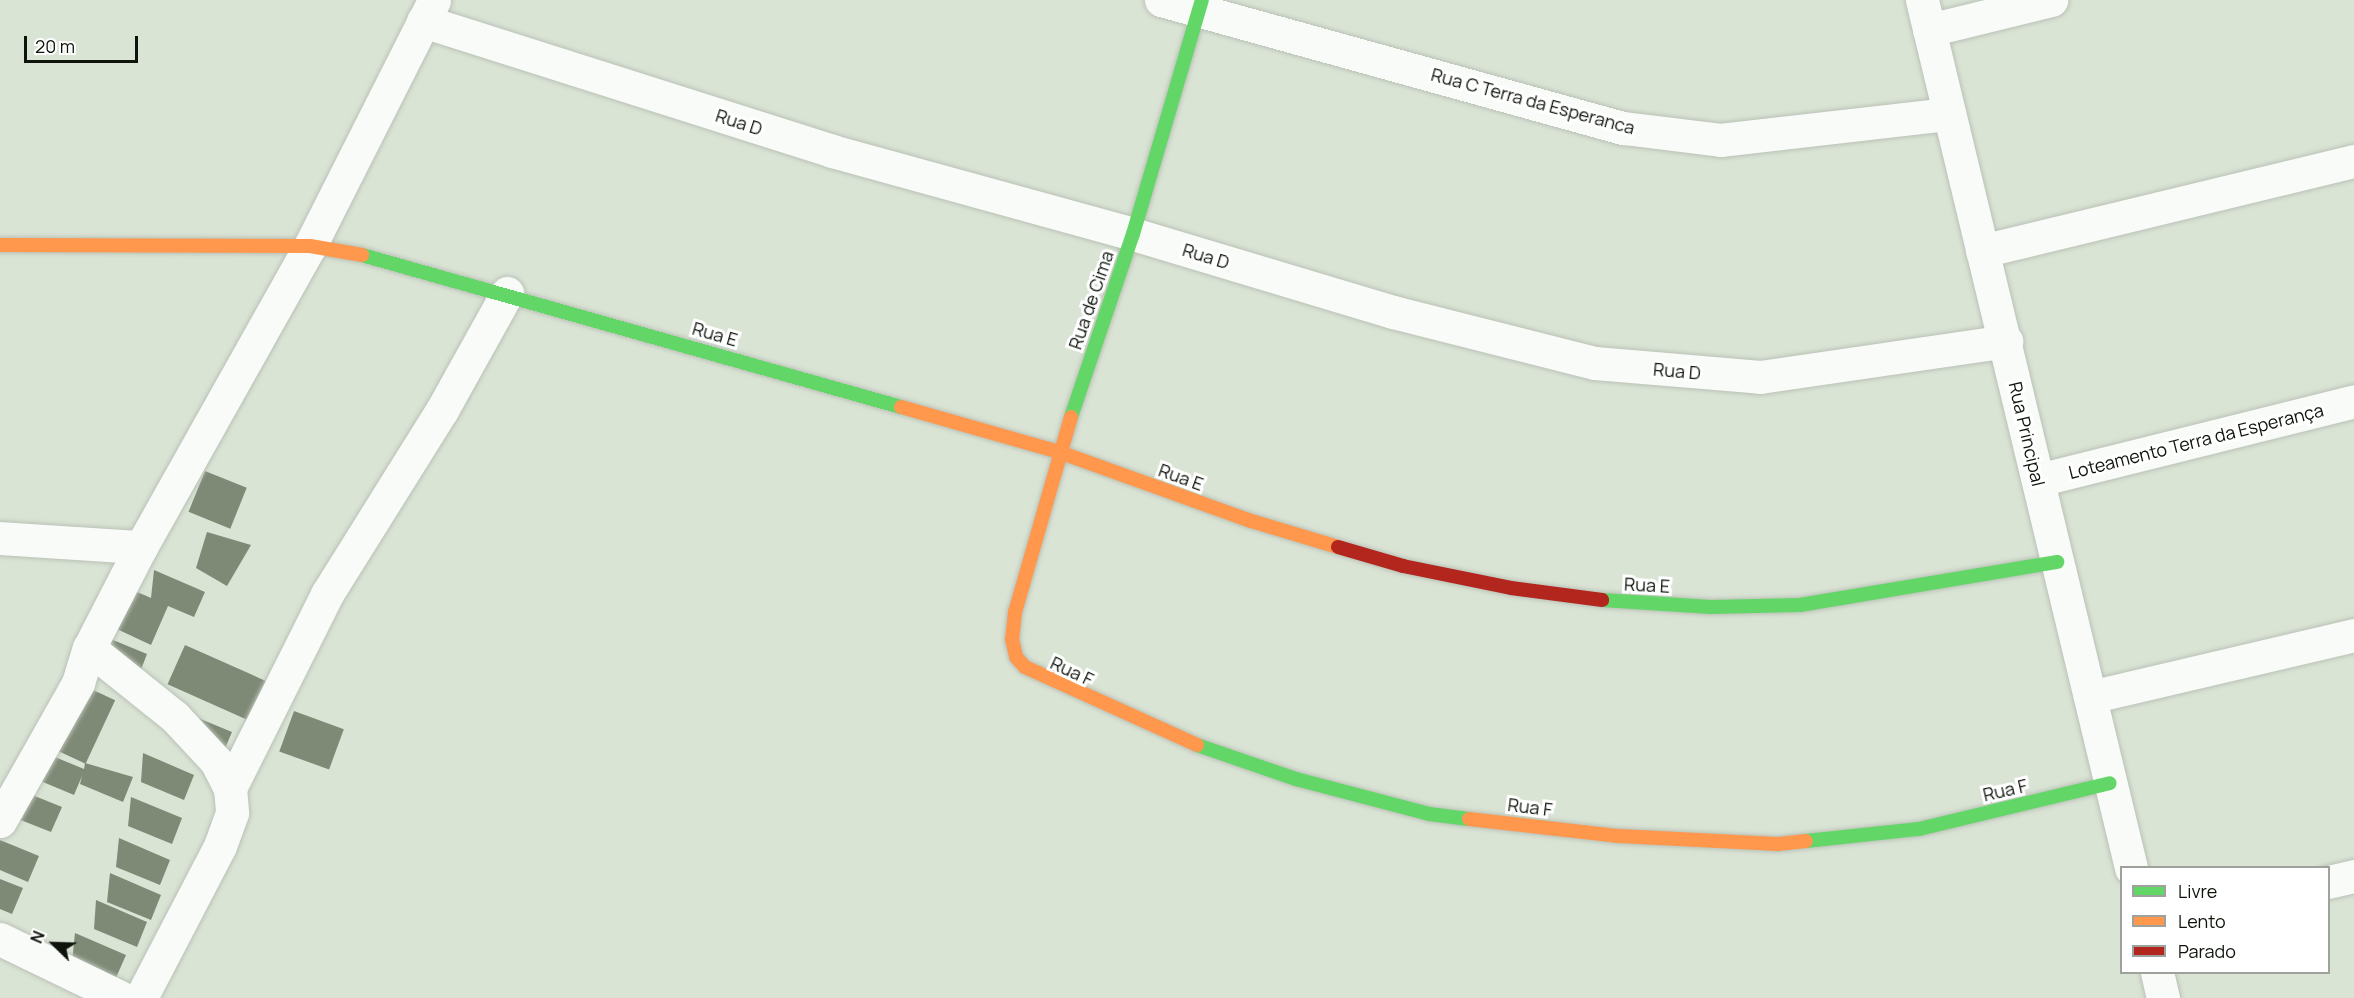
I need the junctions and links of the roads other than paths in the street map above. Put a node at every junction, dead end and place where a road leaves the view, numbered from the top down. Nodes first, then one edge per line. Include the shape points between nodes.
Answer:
1 (1161, 0) edge
2 (2051, 0) edge
3 (1201, 5) edge
4 (428, 10) edge
5 (1925, 15) edge
6 (1949, 114) junction
7 (2354, 161) edge
8 (1133, 234) junction
9 (0, 245) edge
10 (310, 246) junction
11 (1982, 251) junction
12 (507, 293) junction
13 (2006, 341) junction
14 (2354, 401) edge
15 (1059, 452) junction
16 (2038, 480) junction
17 (0, 538) edge
18 (141, 547) junction
19 (2057, 562) junction
20 (1015, 612) joint
21 (2354, 635) edge
22 (89, 648) junction
23 (2090, 697) junction
24 (2110, 783) junction
25 (230, 788) junction
26 (0, 821) edge
27 (2131, 866) edge
28 (2354, 876) edge
29 (2330, 882) edge
30 (0, 939) edge
31 (2157, 974) edge
32 (122, 998) edge
33 (141, 998) edge
34 (2163, 998) edge

1 - 3 street, Rua C Terra da Esperanca
2 - 5 street
3 - 6 street, Rua C Terra da Esperanca via 1624,128 1720,140
3 - 8 street, Rua de Cima
4 - 8 street, Rua D via 832,151
4 - 10 street
5 - 6 street, Rua Principal
6 - 11 street, Rua Principal
7 - 11 street
8 - 13 street, Rua D via 1394,312 1595,363 1760,377
8 - 15 street, Rua de Cima
9 - 10 street, Rua E
10 - 12 street, Rua E via 380,258
10 - 18 street
11 - 13 street, Rua Principal
12 - 15 street, Rua E
12 - 25 street via 442,410 327,594
13 - 16 street, Rua Principal
14 - 16 street, Loteamento Terra da Esperança
15 - 19 street, Rua E via 1248,520 1403,566 1510,588 1617,602 1711,607 1800,605
15 - 20 street, Rua de Cima
16 - 19 street, Rua Principal
17 - 18 street
18 - 22 street
19 - 23 street, Rua Principal
20 - 24 street, Rua F via 1012,639 1016,657 1041,677 1242,763 1429,813 1619,836 1778,844 1919,829
21 - 23 street
22 - 25 street via 175,717 216,761
22 - 26 street via 78,683
23 - 24 street, Rua Principal
24 - 27 street, Rua Principal
25 - 33 street via 232,813 220,846
28 - 29 street
30 - 32 street
31 - 34 street

